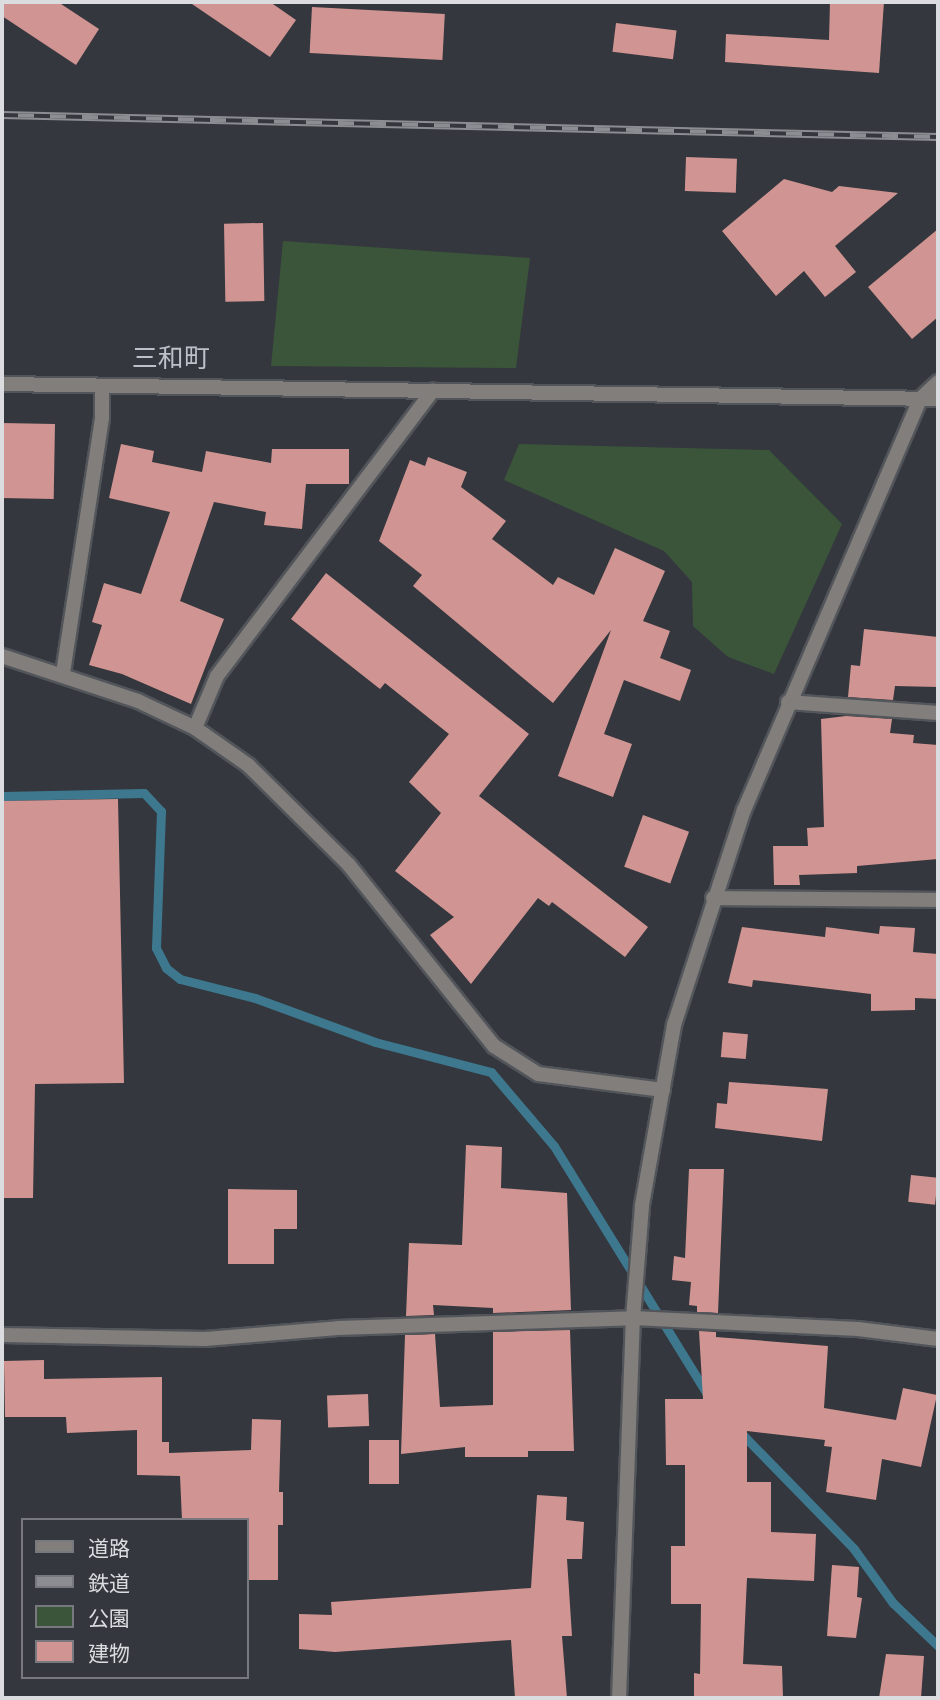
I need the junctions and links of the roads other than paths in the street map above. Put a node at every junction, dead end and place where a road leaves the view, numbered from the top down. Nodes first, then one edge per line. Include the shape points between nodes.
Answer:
1 (938, 383) edge
2 (2, 384) edge
3 (102, 386) junction
4 (433, 390) junction
5 (920, 399) junction
6 (938, 399) edge
7 (2, 656) edge
8 (63, 673) junction
9 (788, 702) junction
10 (938, 713) edge
11 (194, 728) junction
12 (713, 898) junction
13 (938, 900) edge
14 (663, 1090) junction
15 (633, 1318) junction
16 (2, 1335) edge
17 (938, 1339) edge
18 (619, 1698) edge

1 - 5 street
2 - 3 street
3 - 4 street
3 - 8 street via 102,417
4 - 5 street
4 - 11 street via 218,676
5 - 6 street
5 - 9 street
7 - 8 street
8 - 11 street
9 - 10 street
9 - 12 street
11 - 14 street via 248,765 349,865 494,1046 538,1074
12 - 13 street
12 - 14 street via 674,1025
14 - 15 street via 642,1205
15 - 16 street via 338,1328 205,1339
15 - 17 street via 858,1329
15 - 18 street

